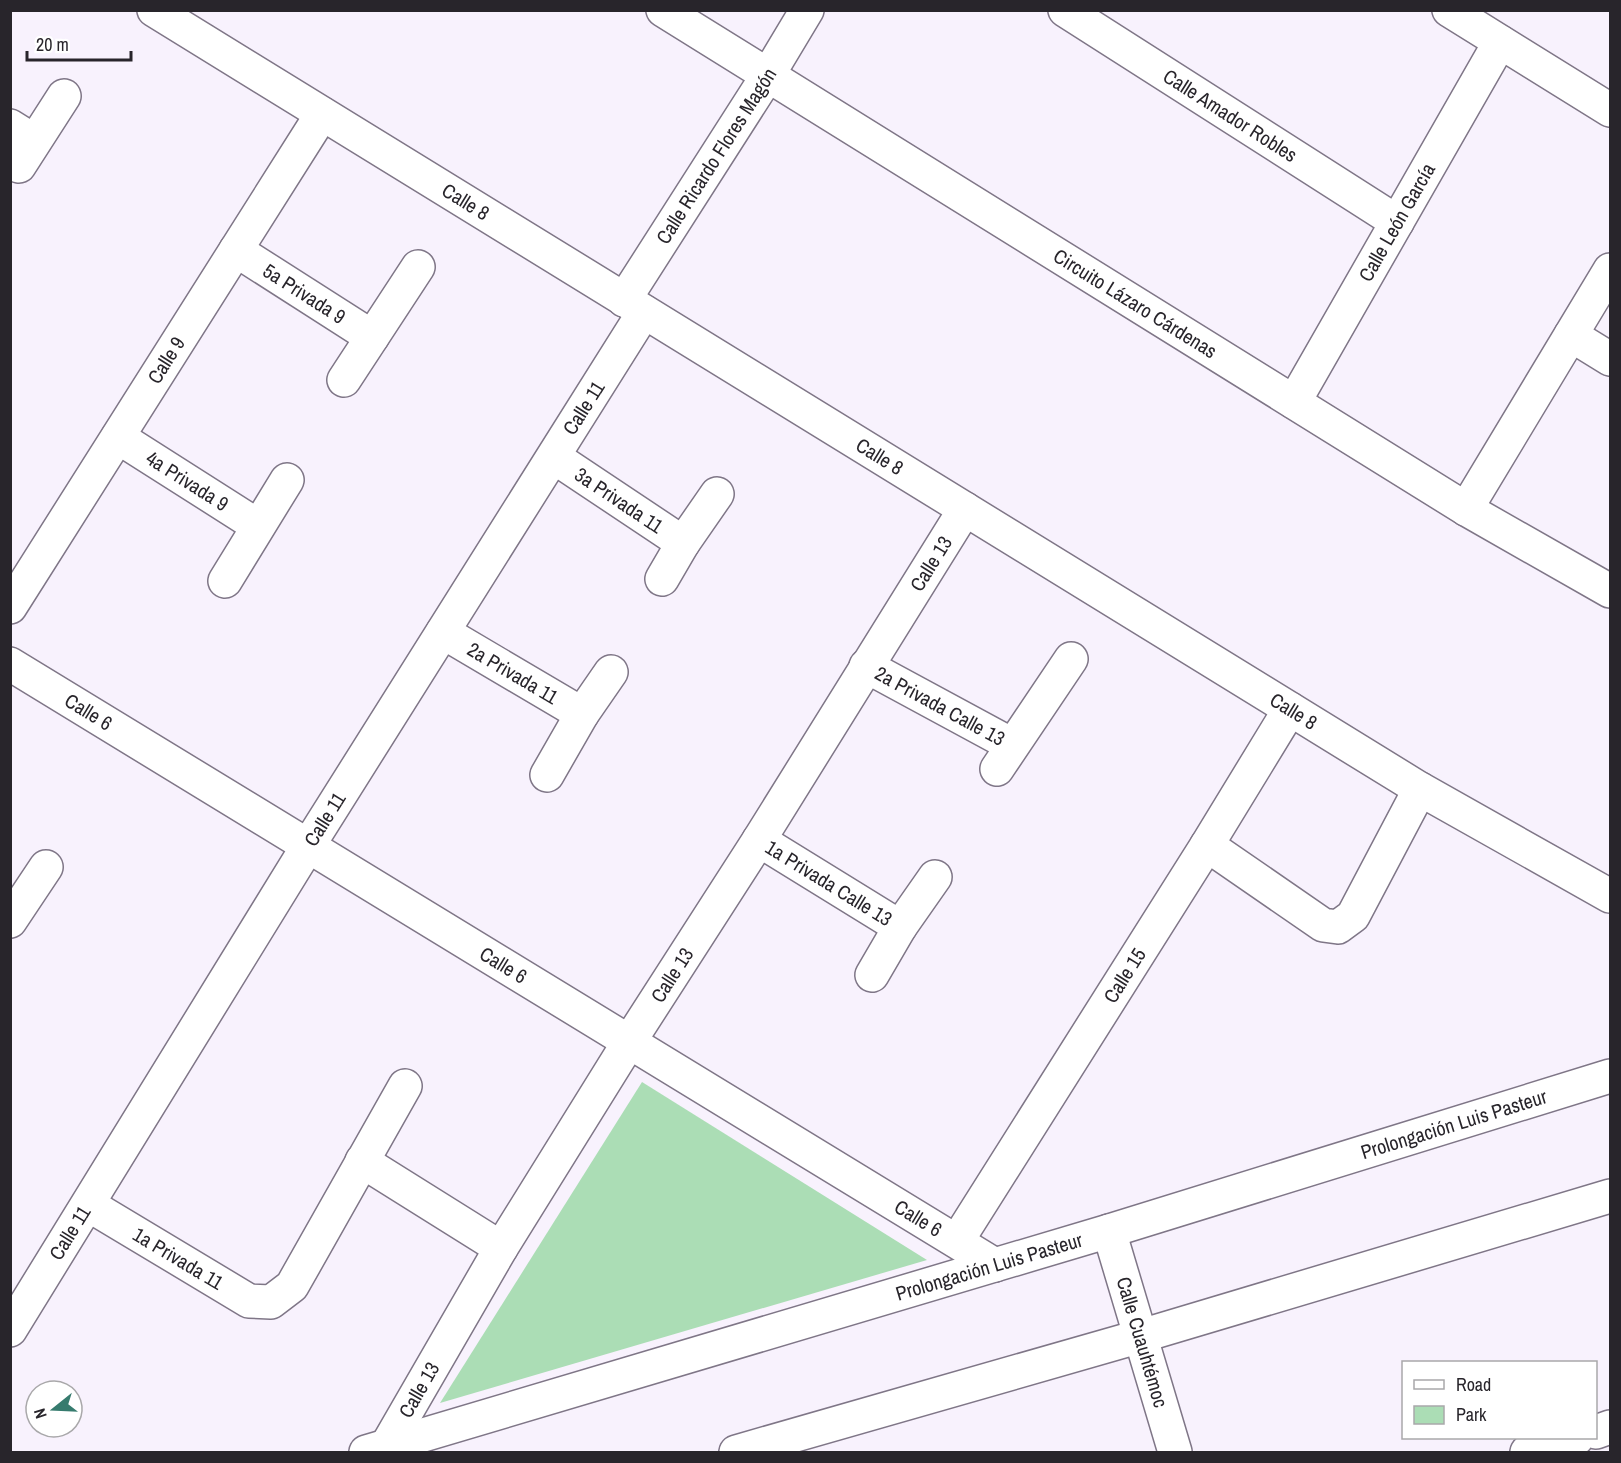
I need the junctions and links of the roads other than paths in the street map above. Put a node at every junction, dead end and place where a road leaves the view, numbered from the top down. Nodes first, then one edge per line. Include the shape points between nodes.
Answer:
1 (154, 10) edge
2 (663, 10) edge
3 (807, 10) edge
4 (1065, 10) edge
5 (1449, 10) edge
6 (1500, 42) junction
7 (768, 75) junction
8 (64, 96) dead end
9 (1611, 110) edge
10 (322, 114) junction
11 (21, 144) edge
12 (1397, 222) junction
13 (236, 250) junction
14 (418, 267) dead end
15 (1611, 270) edge
16 (634, 306) junction
17 (1571, 335) junction
18 (372, 337) junction
19 (1611, 359) edge
20 (344, 380) dead end
21 (1294, 402) junction
22 (118, 437) junction
23 (554, 457) junction
24 (287, 480) dead end
25 (717, 494) dead end
26 (965, 509) junction
27 (1466, 509) junction
28 (258, 526) junction
29 (683, 543) junction
30 (662, 579) dead end
31 (225, 581) dead end
32 (1611, 591) edge
33 (10, 607) edge
34 (443, 632) junction
35 (1071, 659) dead end
36 (10, 664) edge
37 (866, 666) junction
38 (610, 672) dead end
39 (1290, 709) junction
40 (582, 714) junction
41 (547, 775) dead end
42 (1420, 789) junction
43 (759, 840) junction
44 (1207, 845) junction
45 (308, 846) junction
46 (46, 867) dead end
47 (935, 877) dead end
48 (1611, 896) edge
49 (10, 921) edge
50 (900, 927) junction
51 (872, 975) dead end
52 (629, 1042) junction
53 (1611, 1076) edge
54 (405, 1086) dead end
55 (362, 1161) junction
56 (1611, 1196) edge
57 (89, 1204) junction
58 (1109, 1231) junction
59 (957, 1241) junction
60 (501, 1248) junction
61 (995, 1265) junction
62 (10, 1330) edge
63 (1141, 1336) junction
64 (1570, 1439) edge
65 (377, 1450) edge
66 (736, 1452) edge
67 (1175, 1452) edge
68 (1527, 1452) edge

1 - 10 street, Calle 8
2 - 7 street, Circuito Lázaro Cárdenas
3 - 7 street, Calle Ricardo Flores Magón
4 - 12 street, Calle Amador Robles
5 - 6 street
6 - 9 street
6 - 12 street, Calle León García
7 - 16 street, Calle Ricardo Flores Magón
7 - 21 street, Circuito Lázaro Cárdenas
8 - 11 street
10 - 13 street, Calle 9
10 - 16 street, Calle 8
12 - 21 street, Calle León García
13 - 18 street, 5a Privada 9
13 - 22 street, Calle 9
14 - 18 street
15 - 17 street
16 - 23 street, Calle 11
16 - 26 street, Calle 8
17 - 19 street
17 - 27 street
18 - 20 street
21 - 27 street, Circuito Lázaro Cárdenas
22 - 28 street, 4a Privada 9
22 - 33 street, Calle 9
23 - 29 street, 3a Privada 11
23 - 34 street, Calle 11
24 - 28 street
25 - 29 street, 3a Privada 11
26 - 37 street, Calle 13
26 - 39 street, Calle 8
27 - 32 street, Circuito Lázaro Cárdenas
28 - 31 street
29 - 30 street, 3a Privada 11
34 - 40 street, 2a Privada 11
34 - 45 street, Calle 11
35 - 37 street, 2a Privada Calle 13 via 1005,757
36 - 45 street, Calle 6
37 - 43 street, Calle 13
38 - 40 street
39 - 42 street, Calle 8
39 - 44 street, Calle 15
40 - 41 street
42 - 44 street via 1353,916 1338,927 1323,925
42 - 48 street, Calle 8
43 - 50 street, 1a Privada Calle 13
43 - 52 street, Calle 13
44 - 59 street, Calle 15
45 - 52 street, Calle 6
45 - 57 street, Calle 11
46 - 49 street
47 - 50 street
50 - 51 street
52 - 59 street, Calle 6
52 - 60 street, Calle 13
53 - 58 street, Prolongación Luis Pasteur
54 - 55 street
55 - 57 street, 1a Privada 11 via 292,1286 271,1302 249,1301
55 - 60 street
56 - 63 street
57 - 62 street, Calle 11
58 - 61 street, Prolongación Luis Pasteur
58 - 63 street, Calle Cuauhtémoc
59 - 61 street, Calle 6
60 - 65 street, Calle 13
61 - 65 street, Prolongación Luis Pasteur
63 - 66 street
63 - 67 street, Calle Cuauhtémoc
64 - 68 street

